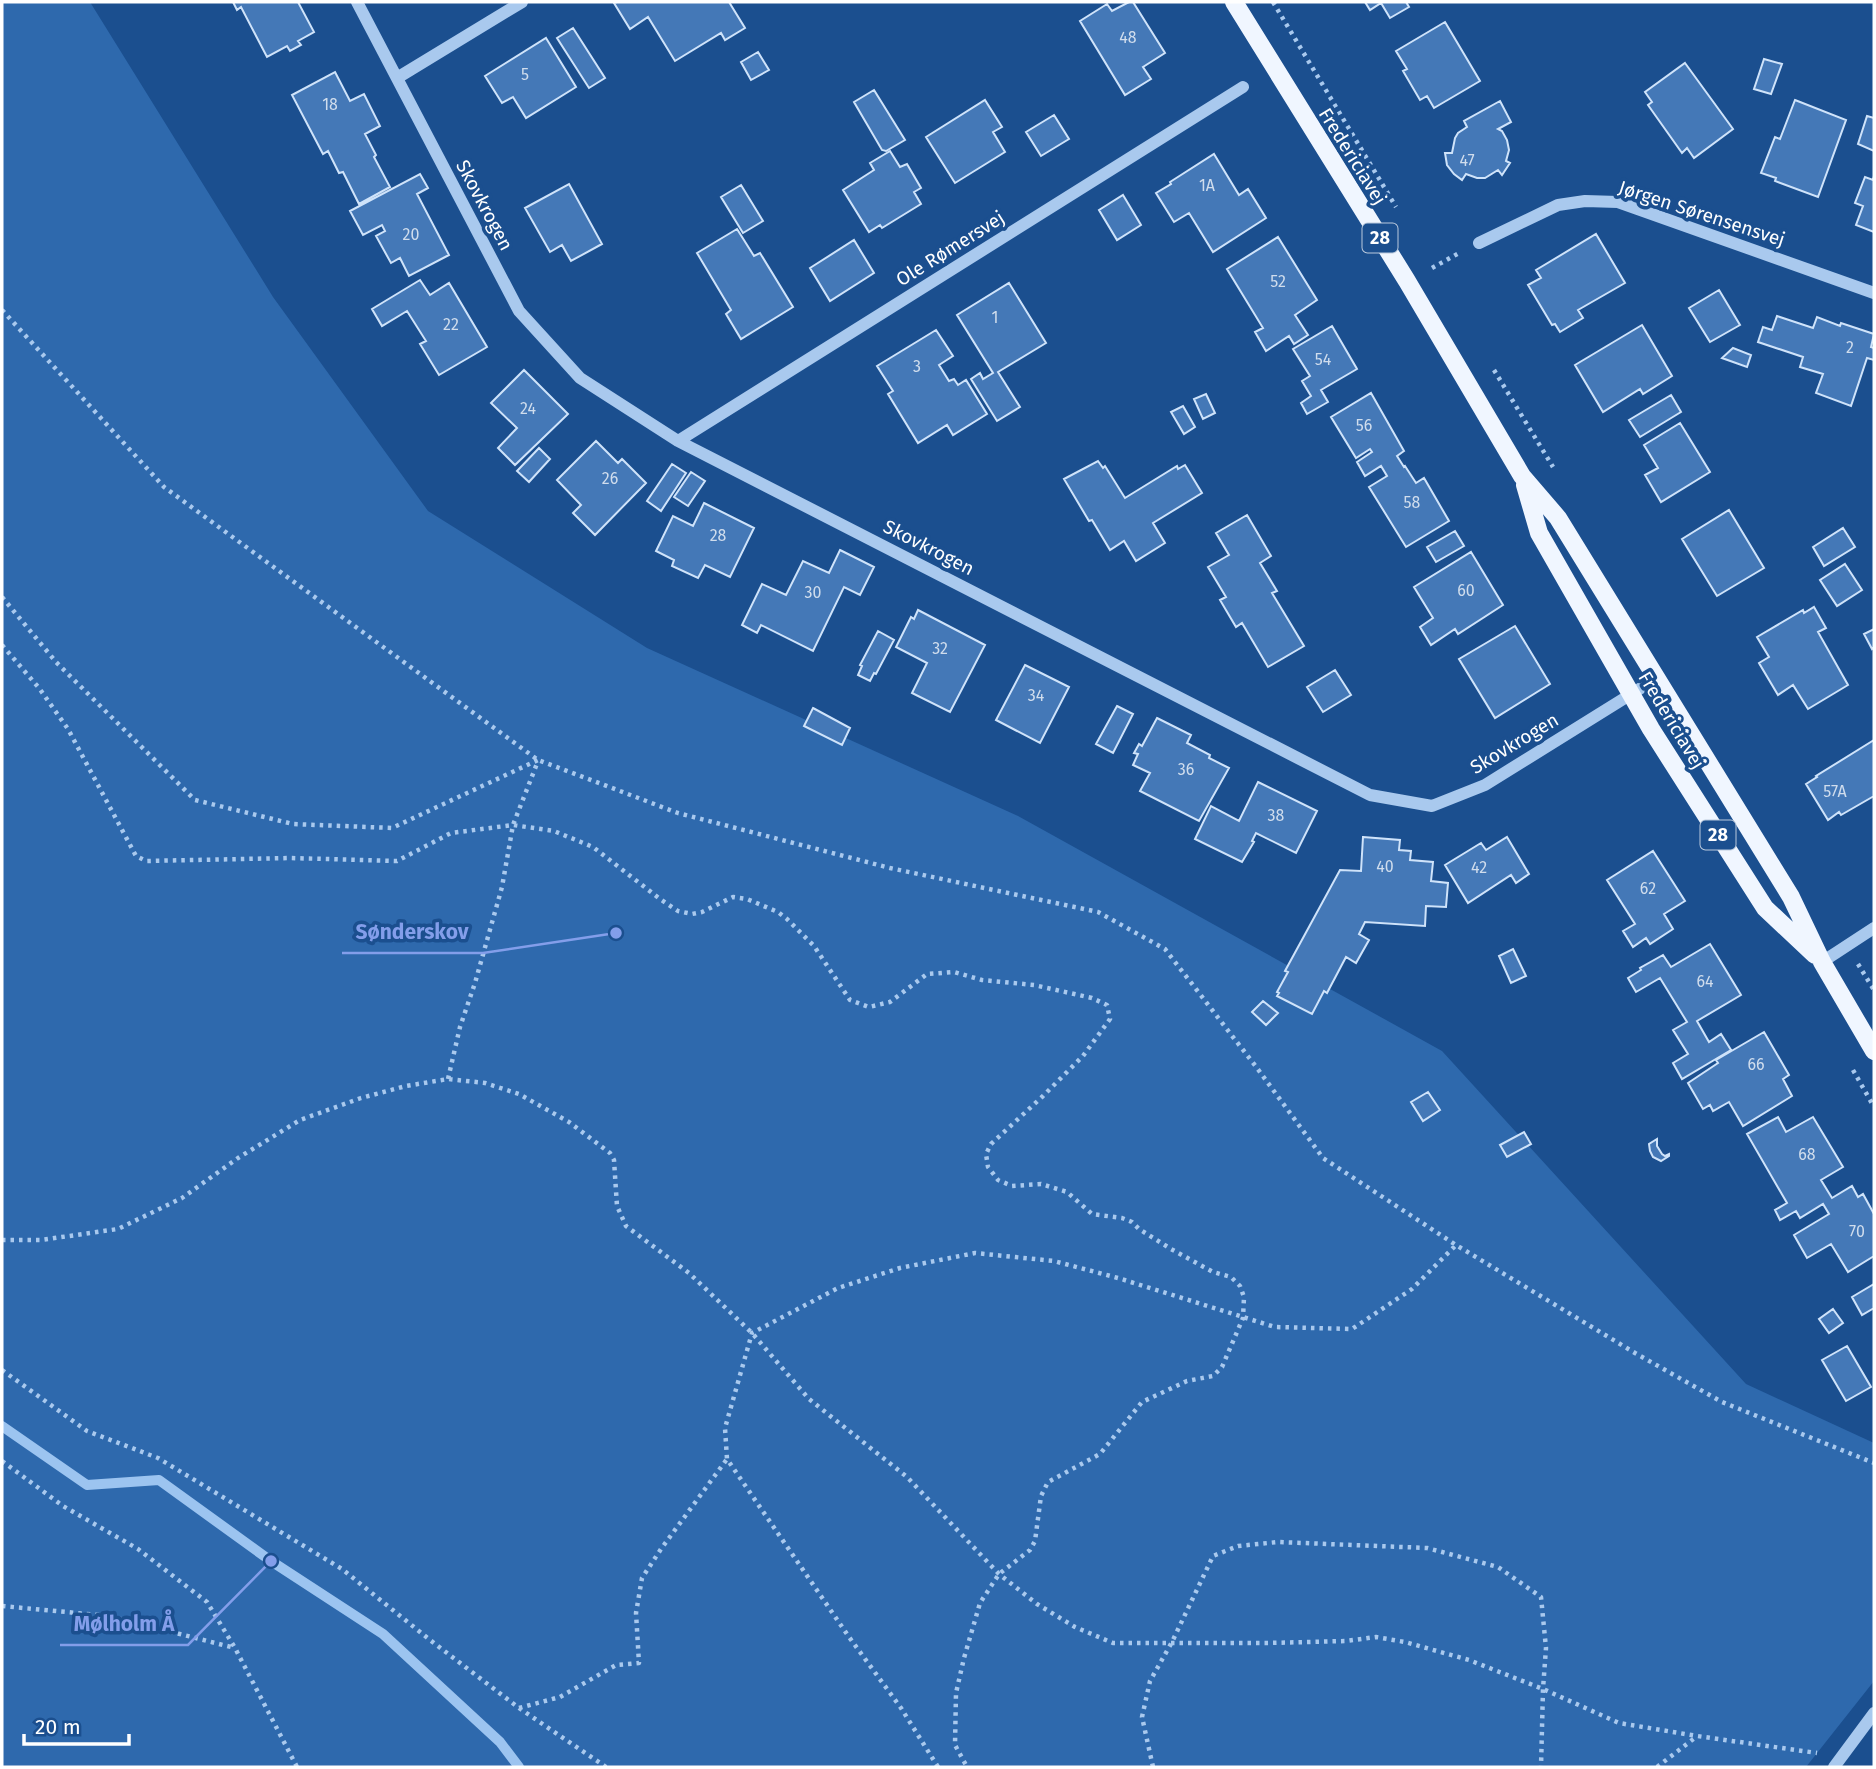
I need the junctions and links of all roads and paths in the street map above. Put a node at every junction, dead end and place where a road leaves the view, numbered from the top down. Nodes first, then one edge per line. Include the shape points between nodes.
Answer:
1 (357, 2) edge
2 (522, 2) edge
3 (1234, 2) edge
4 (397, 78) junction
5 (1243, 87) dead end
6 (1479, 243) dead end
7 (1874, 293) edge
8 (2, 310) edge
9 (678, 441) junction
10 (1522, 477) junction
11 (2, 597) edge
12 (2, 645) edge
13 (1657, 678) junction
14 (1631, 694) junction
15 (538, 760) junction
16 (513, 825) junction
17 (1874, 928) edge
18 (1822, 962) junction
19 (1874, 1051) edge
20 (448, 1079) junction
21 (2, 1240) edge
22 (1456, 1245) junction
23 (1243, 1318) junction
24 (752, 1333) junction
25 (2, 1370) edge
26 (727, 1459) junction
27 (2, 1461) edge
28 (1874, 1463) edge
29 (999, 1574) junction
30 (2, 1606) edge
31 (1172, 1642) junction
32 (236, 1648) junction
33 (1543, 1689) junction
34 (519, 1709) junction
35 (1874, 1713) edge
36 (1697, 1736) junction
37 (1843, 1756) junction
38 (297, 1767) edge
39 (606, 1767) edge
40 (938, 1767) edge
41 (967, 1767) edge
42 (1153, 1767) edge
43 (1541, 1767) edge
44 (1657, 1767) edge
45 (1834, 1767) edge

1 - 4 street, Skovkrogen
2 - 4 street
3 - 10 main road, Fredericiavej / 28
4 - 9 street, Skovkrogen via 519,311 580,378
5 - 9 street, Ole Rømersvej
6 - 7 street, Jørgen Sørensensvej via 1558,205 1618,202
8 - 15 path via 164,487
9 - 14 street, Skovkrogen via 1370,795 1432,806 1443,802 1485,785
10 - 13 main road, Fredericiavej / 28 via 1558,518
10 - 14 main road, Fredericiavej / 28 via 1539,533
11 - 15 path via 56,662 195,800 293,824 392,828
12 - 16 path via 68,729 136,856 146,861 397,861 452,833
13 - 14 street, Skovkrogen
13 - 18 main road, Fredericiavej / 28 via 1791,897
14 - 18 main road, Fredericiavej / 28 via 1766,908
15 - 16 path
15 - 22 path via 678,813 890,867 1098,912 1165,950 1323,1158
16 - 20 path via 502,887
16 - 23 path via 554,831 593,847 678,911 702,912 733,897 778,912 814,946 850,1000 869,1007 890,1002 927,974 954,972 1034,985 1107,1005 1110,1019 1083,1056 991,1144 986,1154 988,1167 998,1180 1012,1186 1041,1184 1067,1192 1092,1214 1122,1217 1178,1253 1230,1277 1244,1297
17 - 18 street
18 - 19 main road, Fredericiavej / 28
20 - 21 path via 361,1098 300,1120 182,1198 118,1229 41,1240
20 - 24 path via 485,1083 519,1094 606,1149 614,1160 617,1206 626,1226 689,1273
22 - 23 path via 1412,1289 1352,1329 1275,1327
22 - 28 path via 1722,1402
23 - 24 path via 1054,1261 975,1253 900,1268 838,1288
23 - 29 path via 1222,1367 1213,1376 1187,1381 1142,1402 1100,1454 1048,1482 1041,1496 1035,1541
24 - 26 path via 725,1428
24 - 29 path via 809,1399 907,1477
25 - 34 path via 87,1431 158,1458 342,1569
26 - 34 path via 642,1578 636,1613 639,1663 616,1665 560,1697
26 - 40 path
27 - 32 path via 64,1506 138,1549 207,1602
29 - 31 path via 1075,1628 1113,1643
29 - 41 path via 980,1603 956,1693 955,1745
30 - 32 path via 109,1616
31 - 33 path via 1376,1637 1469,1660
31 - 33 path via 1213,1556 1238,1546 1278,1542 1427,1548 1497,1567 1541,1597 1546,1648
31 - 42 path via 1150,1681 1142,1717
32 - 38 path
33 - 36 path via 1619,1723
33 - 43 path
34 - 39 path
35 - 37 street
36 - 37 path
36 - 44 path
37 - 45 street

